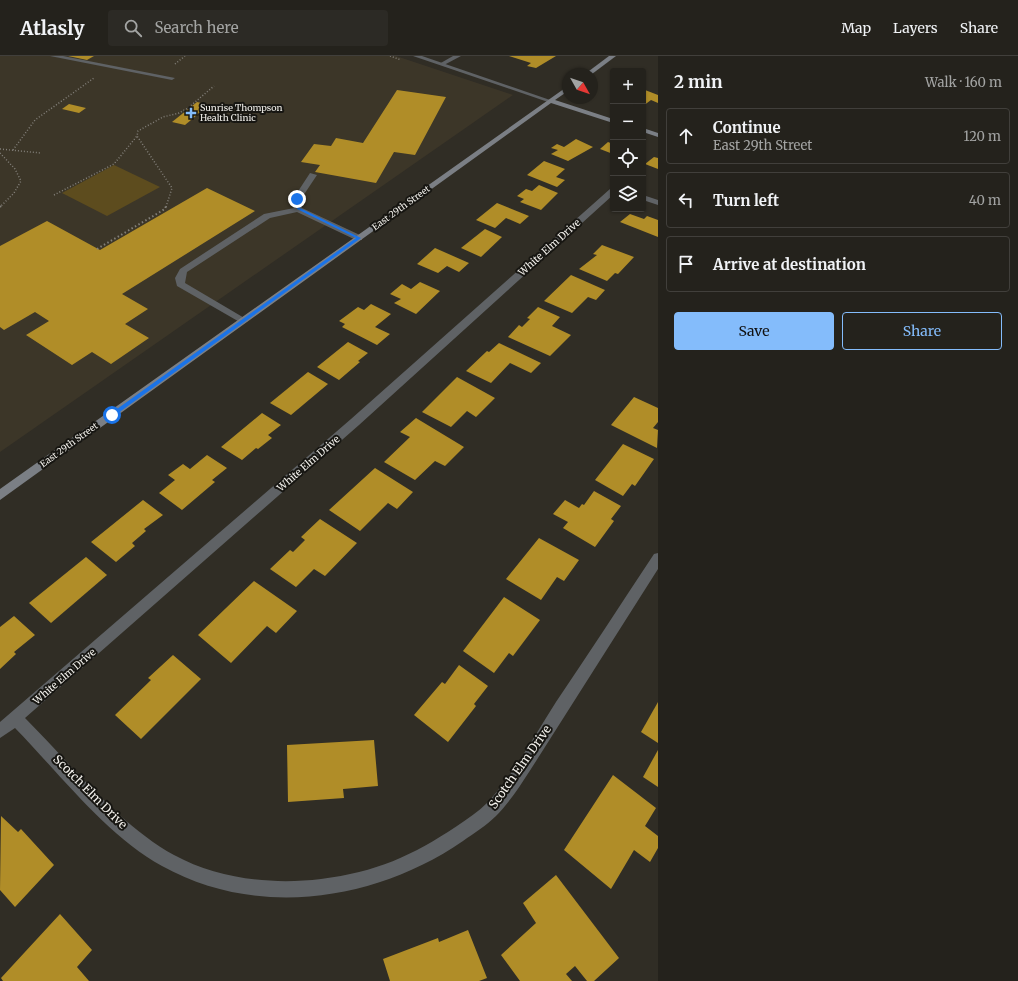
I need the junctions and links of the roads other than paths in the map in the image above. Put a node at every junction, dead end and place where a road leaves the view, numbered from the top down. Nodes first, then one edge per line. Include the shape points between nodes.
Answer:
1 (53, 56) edge
2 (416, 56) edge
3 (458, 56) edge
4 (613, 56) edge
5 (442, 64) junction
6 (596, 68) edge
7 (172, 78) dead end
8 (562, 92) edge
9 (550, 101) junction
10 (610, 120) edge
11 (646, 131) edge
12 (656, 133) edge
13 (313, 175) dead end
14 (610, 195) edge
15 (646, 198) edge
16 (658, 203) edge
17 (298, 208) junction
18 (359, 238) junction
19 (243, 321) junction
20 (0, 495) edge
21 (658, 558) edge
22 (15, 718) junction
23 (0, 731) edge

1 - 7 street
2 - 5 street
3 - 5 street
4 - 6 main road
5 - 9 street
8 - 9 main road, East 29th Street
9 - 10 main road
9 - 18 main road, East 29th Street
11 - 12 main road
13 - 17 street via 297,199
14 - 22 street, White Elm Drive via 349,427
15 - 16 street
17 - 18 street
17 - 19 street via 267,216 183,271 180,284
18 - 19 main road, East 29th Street
19 - 20 main road, East 29th Street
21 - 22 street, Scotch Elm Drive via 517,776 490,812 416,861 371,879 297,890 264,890 183,869 152,851 100,806
22 - 23 street, White Elm Drive

